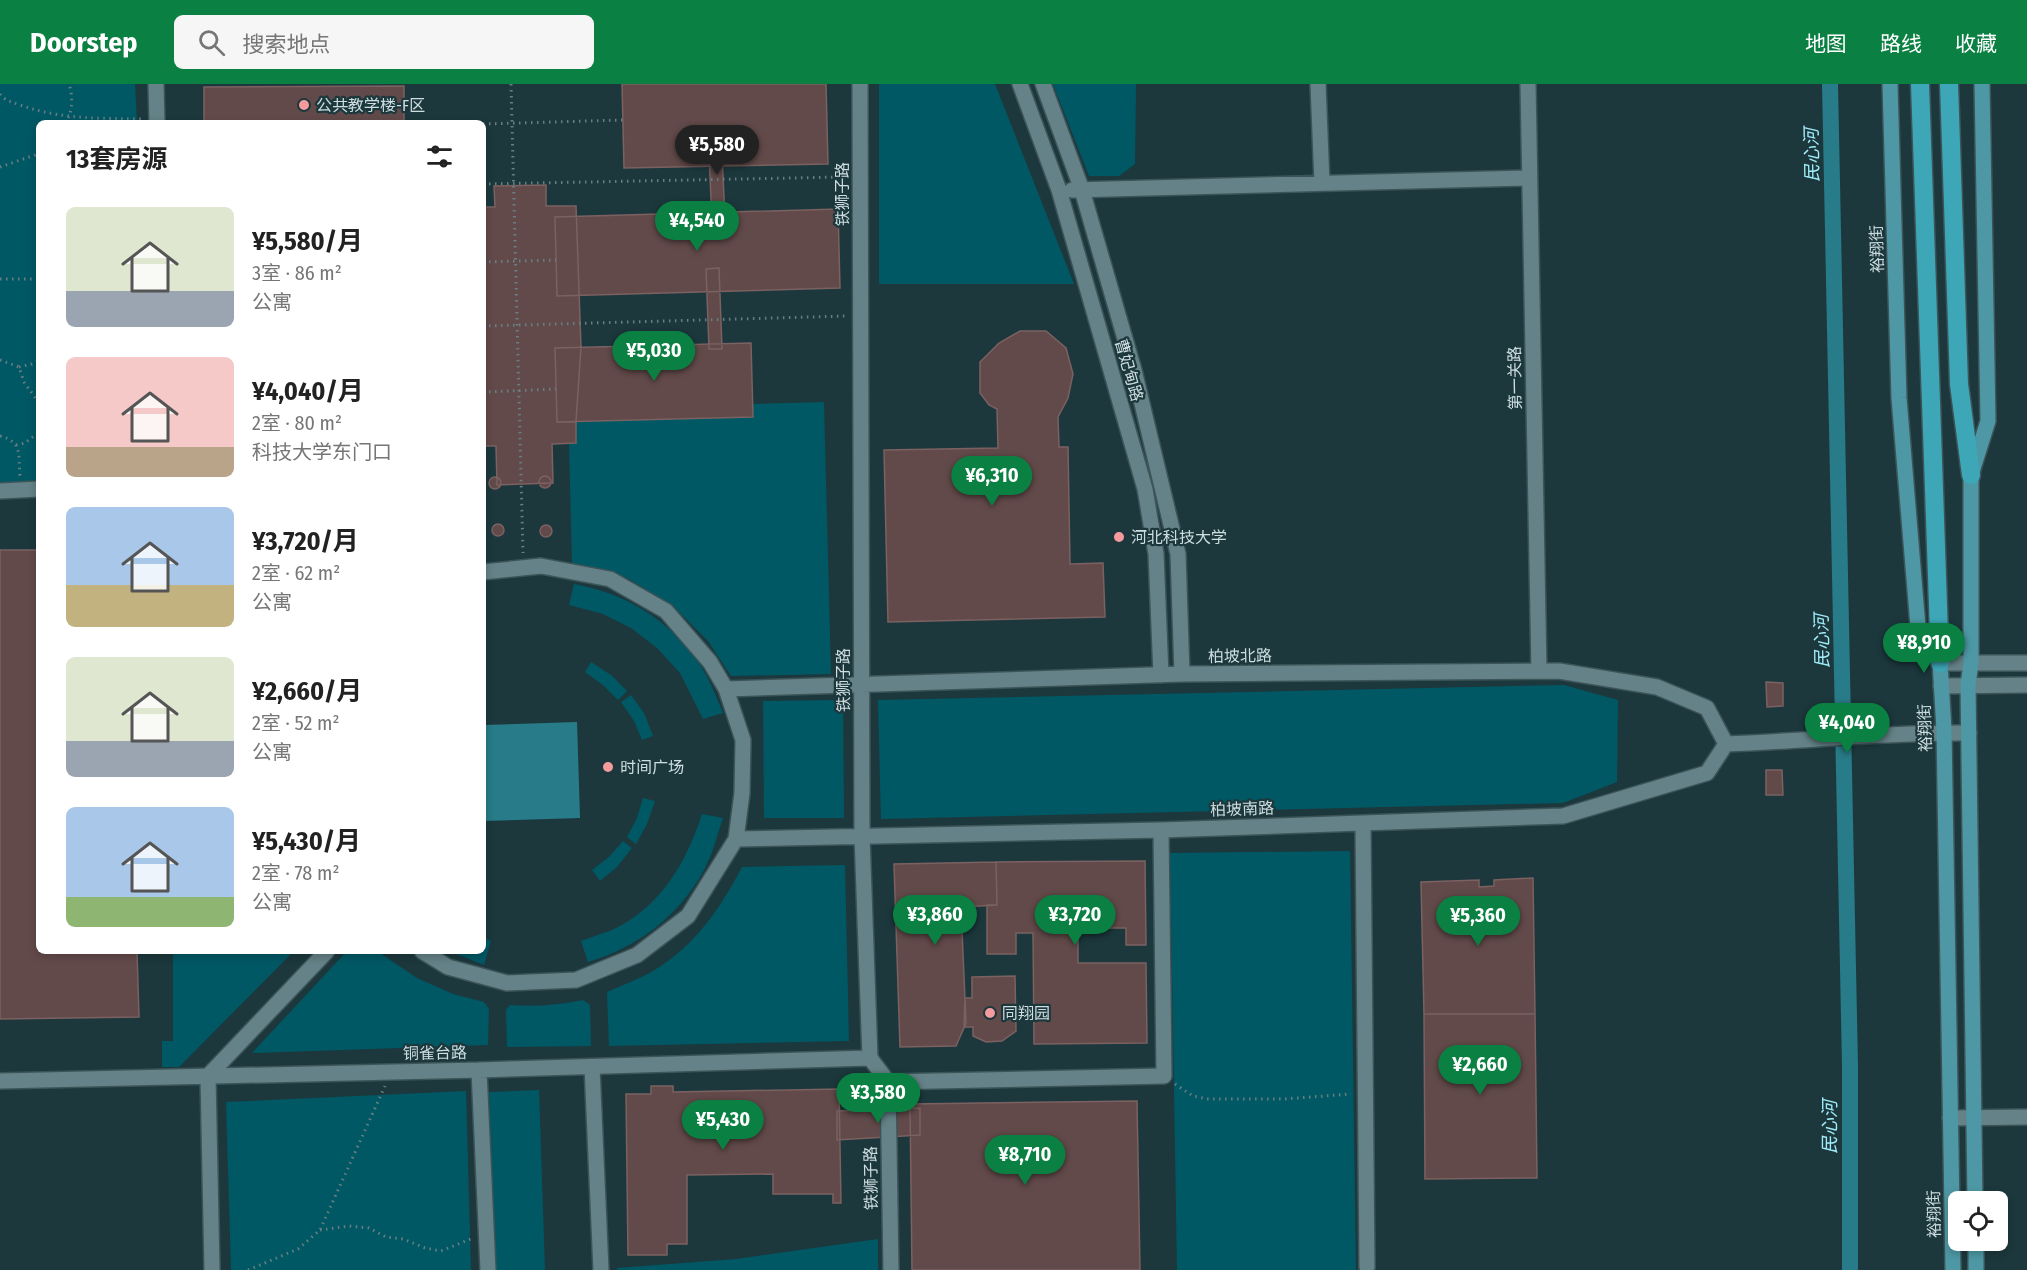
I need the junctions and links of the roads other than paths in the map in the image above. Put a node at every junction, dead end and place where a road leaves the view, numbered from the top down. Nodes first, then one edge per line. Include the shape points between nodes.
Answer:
1 (156, 84) edge
2 (860, 84) edge
3 (1020, 84) edge
4 (1043, 84) edge
5 (1318, 84) edge
6 (1528, 84) edge
7 (1890, 84) edge
8 (1920, 84) edge
9 (1949, 84) edge
10 (1982, 84) edge
11 (157, 120) edge
12 (1528, 178) junction
13 (1322, 183) junction
14 (1059, 190) junction
15 (1082, 190) junction
16 (1971, 475) junction
17 (36, 489) edge
18 (0, 491) edge
19 (486, 572) edge
20 (1940, 663) junction
21 (1971, 663) junction
22 (2027, 663) edge
23 (1539, 671) junction
24 (1182, 674) junction
25 (1161, 675) junction
26 (861, 684) junction
27 (1968, 685) junction
28 (2027, 685) edge
29 (1941, 686) junction
30 (726, 689) junction
31 (1944, 733) junction
32 (1969, 733) junction
33 (1726, 744) junction
34 (1363, 823) junction
35 (1161, 830) junction
36 (862, 836) junction
37 (736, 839) junction
38 (324, 954) edge
39 (427, 954) edge
40 (870, 1058) junction
41 (592, 1067) junction
42 (479, 1070) junction
43 (208, 1076) junction
44 (0, 1081) edge
45 (888, 1082) junction
46 (1974, 1117) junction
47 (2027, 1117) edge
48 (1950, 1118) junction
49 (1976, 1191) edge
50 (1976, 1251) edge
51 (1367, 1267) dead end
52 (212, 1270) edge
53 (488, 1270) edge
54 (601, 1270) edge
55 (891, 1270) edge
56 (1953, 1270) edge
57 (1976, 1270) edge

1 - 11 street
2 - 26 street, 铁狮子路
3 - 14 street, 曹妃甸路
4 - 15 street, 曹妃甸路
5 - 13 street
6 - 12 street, 第一关路
7 - 20 main road, 裕翔街 via 1899,398 1917,616 1918,627
8 - 20 highway
9 - 16 highway via 1959,384
10 - 16 main road via 1988,421
12 - 13 street
12 - 23 street, 第一关路
13 - 15 street
14 - 15 street
14 - 25 street, 曹妃甸路 via 1145,489 1156,554
15 - 24 street, 曹妃甸路 via 1134,370 1178,554
16 - 21 main road
17 - 18 street
19 - 30 street via 541,566 610,579 666,611 710,662
20 - 21 street
20 - 29 main road, 裕翔街
21 - 22 street
21 - 27 main road
23 - 24 street, 柏坡北路
23 - 33 street, 柏坡北路 via 1559,670 1658,687 1707,708
24 - 25 street, 柏坡北路
25 - 26 street, 柏坡北路
26 - 30 street, 柏坡北路
26 - 36 street, 铁狮子路
27 - 28 street
27 - 29 street
27 - 32 main road
29 - 31 main road, 裕翔街
30 - 37 street via 743,740
31 - 32 street
31 - 33 street
31 - 48 main road, 裕翔街
32 - 46 main road
33 - 34 street, 柏坡南路 via 1707,773 1563,816
34 - 35 street, 柏坡南路
34 - 51 street
35 - 36 street, 柏坡南路
35 - 45 street via 1164,1076
36 - 37 street, 柏坡南路
36 - 40 street, 铁狮子路
37 - 39 street via 688,916 638,955 576,980 507,983 448,967
38 - 43 street
40 - 41 street, 铜雀台路
40 - 45 street
41 - 42 street, 铜雀台路
41 - 54 street
42 - 43 street, 铜雀台路
42 - 53 street
43 - 44 street, 铜雀台路
43 - 52 street
45 - 55 street, 铁狮子路
46 - 47 street
46 - 48 street
46 - 49 main road
48 - 56 main road, 裕翔街
50 - 57 main road

